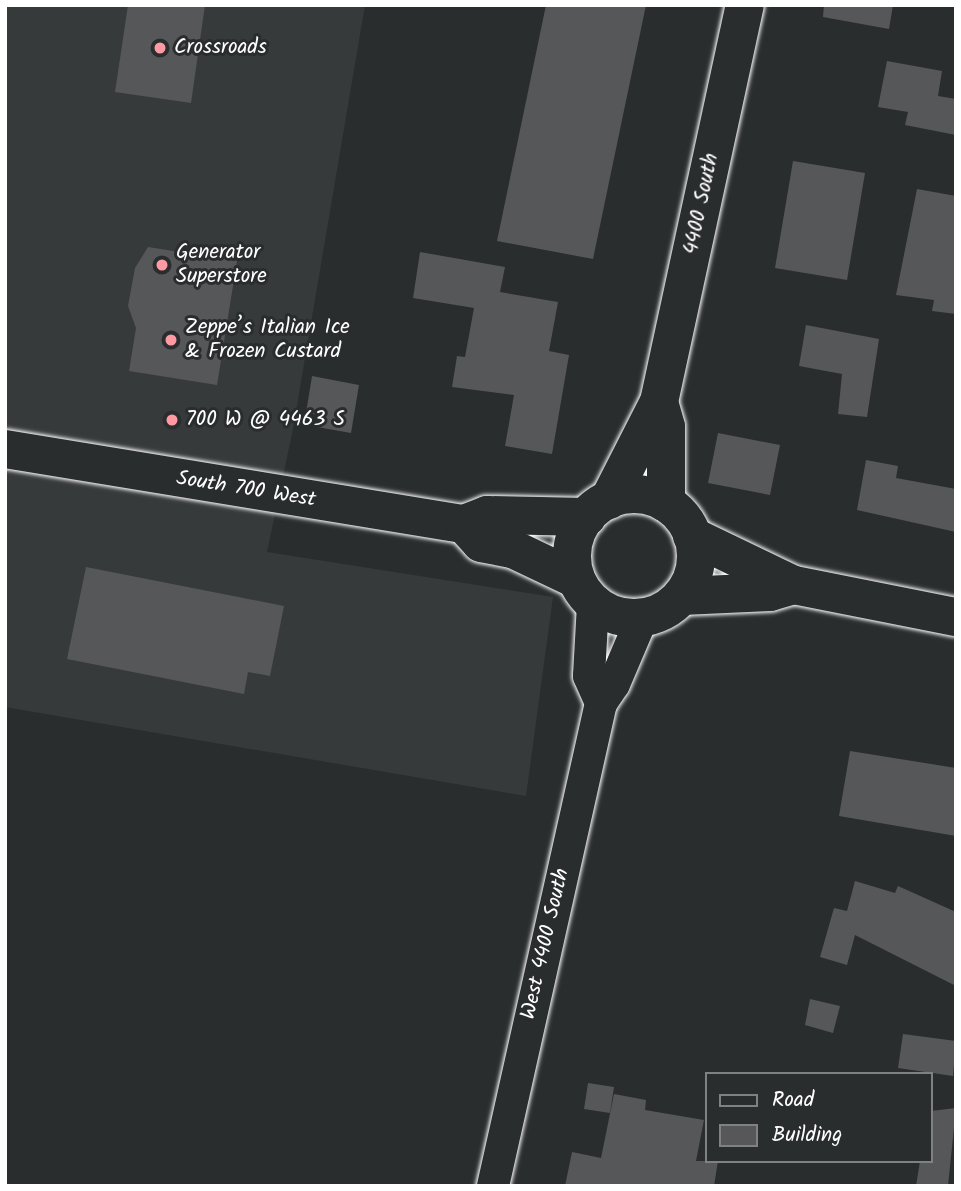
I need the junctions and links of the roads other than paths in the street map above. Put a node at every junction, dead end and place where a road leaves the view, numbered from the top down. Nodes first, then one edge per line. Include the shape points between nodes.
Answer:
1 (745, 5) edge
2 (659, 402) junction
3 (16, 451) edge
4 (666, 503) junction
5 (598, 508) junction
6 (464, 524) junction
7 (692, 536) junction
8 (794, 585) junction
9 (584, 591) junction
10 (682, 596) junction
11 (956, 617) edge
12 (642, 618) junction
13 (601, 703) junction
14 (492, 1186) edge

1 - 2 street, 4400 South
2 - 4 street via 666,427
2 - 5 street
3 - 6 street, South 700 West
4 - 5 street via 632,492
4 - 7 street via 688,524
5 - 6 street, South 700 West via 488,515
5 - 9 street via 573,536 570,556
6 - 9 street, South 700 West via 481,543 513,549
7 - 8 street
7 - 10 street via 696,566
8 - 10 street via 770,593
8 - 11 street
9 - 12 street via 613,616
9 - 13 street via 589,677
10 - 12 street via 656,615
12 - 13 street, West 4400 South
13 - 14 street, West 4400 South

